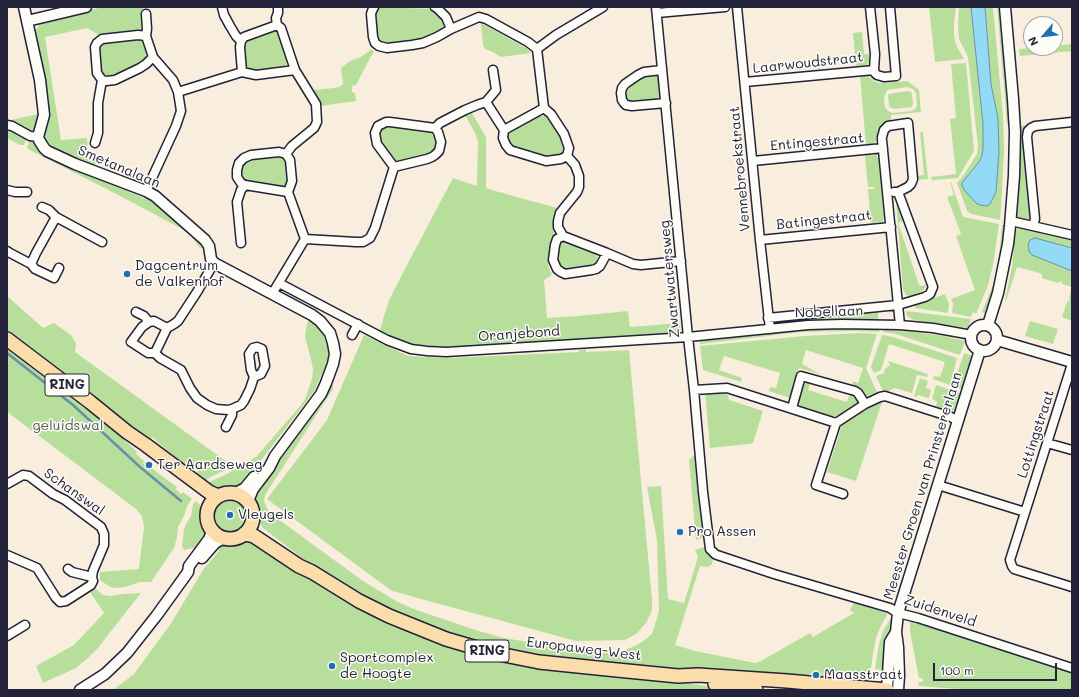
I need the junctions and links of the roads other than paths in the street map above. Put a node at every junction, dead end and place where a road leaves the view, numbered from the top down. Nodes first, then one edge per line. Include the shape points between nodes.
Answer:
1 (24, 7) edge
2 (86, 7) edge
3 (222, 7) edge
4 (278, 7) edge
5 (374, 7) edge
6 (435, 7) edge
7 (603, 7) edge
8 (725, 7) edge
9 (738, 7) edge
10 (870, 7) edge
11 (890, 7) edge
12 (1005, 7) edge
13 (656, 10) edge
14 (146, 14) dead end
15 (27, 20) junction
16 (276, 25) junction
17 (452, 29) junction
18 (146, 36) junction
19 (241, 41) junction
20 (537, 48) junction
21 (153, 57) junction
22 (295, 70) junction
23 (494, 70) dead end
24 (662, 70) junction
25 (874, 70) junction
26 (242, 72) junction
27 (102, 80) junction
28 (745, 82) junction
29 (178, 92) junction
30 (486, 102) junction
31 (666, 104) junction
32 (544, 108) junction
33 (1072, 122) edge
34 (7, 125) edge
35 (435, 128) junction
36 (504, 130) junction
37 (38, 137) junction
38 (883, 142) junction
39 (95, 143) dead end
40 (286, 154) junction
41 (566, 156) junction
42 (752, 161) junction
43 (394, 167) junction
44 (245, 185) junction
45 (7, 190) edge
46 (146, 191) junction
47 (27, 192) dead end
48 (288, 192) junction
49 (898, 192) junction
50 (888, 193) junction
51 (42, 206) dead end
52 (56, 217) junction
53 (1011, 221) junction
54 (1033, 226) junction
55 (891, 227) junction
56 (1072, 235) edge
57 (563, 236) junction
58 (305, 239) junction
59 (760, 240) junction
60 (102, 242) dead end
61 (241, 243) dead end
62 (7, 251) edge
63 (607, 253) junction
64 (681, 261) junction
65 (214, 263) junction
66 (32, 264) junction
67 (59, 268) dead end
68 (279, 283) junction
69 (272, 294) junction
70 (315, 302) junction
71 (898, 305) junction
72 (136, 312) dead end
73 (309, 313) junction
74 (768, 318) junction
75 (149, 322) junction
76 (358, 324) junction
77 (900, 325) junction
78 (988, 325) junction
79 (167, 328) junction
80 (770, 329) junction
81 (352, 335) dead end
82 (972, 335) junction
83 (688, 336) junction
84 (7, 339) edge
85 (997, 340) junction
86 (980, 350) junction
87 (156, 353) junction
88 (1071, 368) edge
89 (254, 376) dead end
90 (694, 390) junction
91 (865, 404) junction
92 (792, 408) junction
93 (232, 409) junction
94 (958, 421) junction
95 (836, 422) junction
96 (226, 427) dead end
97 (127, 432) junction
98 (1047, 443) junction
99 (1072, 450) edge
100 (275, 456) junction
101 (7, 484) edge
102 (938, 485) junction
103 (236, 493) junction
104 (843, 494) dead end
105 (218, 496) junction
106 (248, 501) junction
107 (208, 508) junction
108 (1025, 512) junction
109 (253, 521) junction
110 (211, 528) junction
111 (244, 534) junction
112 (224, 538) junction
113 (710, 549) joint
114 (7, 555) edge
115 (68, 569) dead end
116 (188, 572) junction
117 (312, 572) junction
118 (92, 577) junction
119 (1072, 587) edge
120 (898, 613) junction
121 (25, 625) dead end
122 (896, 632) junction
123 (7, 636) edge
124 (1072, 668) edge
125 (678, 676) junction
126 (80, 690) edge
127 (756, 690) edge
128 (887, 690) edge
129 (898, 690) edge

1 - 15 street
2 - 15 street
3 - 19 street via 224,15
4 - 16 street
5 - 17 street via 371,14 373,37 375,43 386,48 423,43
6 - 17 street via 446,17
7 - 20 street
8 - 13 street
9 - 28 street, Vennebroekstraat
10 - 25 street via 875,54
11 - 25 street via 896,76 880,76
12 - 53 street via 1015,132
13 - 24 street, Zwartwatersweg
14 - 18 street
15 - 37 street via 44,109
16 - 19 street via 244,37
16 - 22 street via 281,28
17 - 20 street via 475,18 482,18
18 - 21 street
18 - 27 street via 98,41 95,47 97,74
19 - 26 street
20 - 32 street
21 - 27 street via 140,68 115,80
21 - 29 street via 173,80
22 - 26 street via 256,74
22 - 40 street via 316,104 317,122 314,128
23 - 30 street via 496,90
24 - 31 street, Zwartwatersweg
24 - 31 street via 638,75 625,84 621,93 626,105
25 - 28 street, Laarwoudstraat
26 - 29 street
27 - 39 street
28 - 42 street, Vennebroekstraat
29 - 46 street via 181,111 179,119
30 - 35 street via 465,110
30 - 36 street
31 - 64 street, Zwartwatersweg
32 - 36 street
32 - 41 street via 564,134 568,148
33 - 54 street via 1035,126 1028,132 1035,219
34 - 37 street
35 - 43 street via 441,142 435,155
35 - 43 street via 390,122 378,126 375,133 377,144
36 - 41 street via 504,142 510,150 546,161 561,160
37 - 46 street, Smetanalaan via 47,151
38 - 42 street, Entingestraat
38 - 49 street via 884,130 888,126 908,124 913,179 910,186
38 - 50 street
40 - 44 street via 251,154 244,158 239,163 237,173 238,180
40 - 48 street via 290,160 292,181
41 - 57 street via 577,169 579,184 558,217 558,225
42 - 59 street, Vennebroekstraat
43 - 58 street via 370,238 363,242
44 - 48 street
44 - 61 street via 237,202
45 - 47 street
46 - 65 street, Smetanalaan via 205,240
48 - 58 street
49 - 50 street
49 - 71 street, Nobellaan via 933,287 930,294
50 - 55 street
51 - 52 street
52 - 60 street
52 - 66 street
53 - 54 street
53 - 78 street via 998,293
54 - 56 street
55 - 59 street, Batingestraat
55 - 71 street
57 - 63 street
57 - 63 street via 555,245 553,256 555,265 565,274 596,269
58 - 68 street
59 - 74 street, Vennebroekstraat
62 - 66 street
63 - 64 street via 637,265
64 - 83 street, Zwartwatersweg
65 - 69 street
65 - 79 street via 178,321
66 - 67 street via 35,269 54,278
68 - 69 street
68 - 70 street, Oranjebond
69 - 73 street
70 - 73 street
70 - 76 street, Oranjebond
71 - 74 street, Nobellaan
71 - 77 street
72 - 75 street
73 - 100 street via 330,333 334,347 333,364 320,394
74 - 80 street, Vennebroekstraat
75 - 79 street via 154,321
75 - 87 street via 131,342 148,353
76 - 81 street
76 - 83 street, Oranjebond via 400,346 439,352
77 - 80 street, Nobellaan via 808,325
77 - 82 street, Nobellaan
78 - 82 street via 978,326
78 - 85 street via 995,329
79 - 87 street
80 - 83 street, Nobellaan
82 - 86 street via 974,346
83 - 90 street, Zwartwatersweg
84 - 97 main road, RING
85 - 86 street via 991,349
85 - 88 street
86 - 94 street, Meester Groen van Prinstererlaan
87 - 93 street via 182,370 197,398 216,409
88 - 98 street, Lottingstraat
89 - 93 street via 244,401
90 - 92 street via 728,388
90 - 113 street, Zwartwatersweg
91 - 92 street via 855,391 801,376
91 - 94 street via 885,396
91 - 95 street
92 - 95 street
93 - 96 street
94 - 102 street, Meester Groen van Prinstererlaan
95 - 104 street via 816,485
97 - 105 main road, RING
97 - 107 main road, RING via 141,448 203,499
98 - 99 street
98 - 108 street, Lottingstraat
100 - 103 street via 245,488
100 - 106 street via 251,492
101 - 118 street, Schanswal via 23,475 29,476 101,527 104,545
102 - 108 street
102 - 120 street, Meester Groen van Prinstererlaan
103 - 105 main road
103 - 106 main road
105 - 107 main road via 212,500
106 - 109 main road, RING via 252,507
107 - 110 main road via 207,516
108 - 119 street, Lottingstraat via 1010,560 1012,566 1017,570
109 - 111 main road
109 - 117 main road, Europaweg-West / RING via 264,535
110 - 112 main road
110 - 116 street via 209,539 189,566
111 - 112 main road
111 - 117 main road, Europaweg-West / RING via 254,536
112 - 116 street via 215,543 193,570
113 - 120 street, Zuidenveld via 717,555 890,608
114 - 118 street, Schanswal via 37,568 60,602 88,587 93,581
115 - 118 street
116 - 126 street via 127,653 105,674
117 - 125 main road, Europaweg-West / RING via 348,595 389,616 446,639 480,649 505,656 558,664
120 - 122 street, Meester Groen van Prinstererlaan
120 - 124 street, Zuidenveld
121 - 123 street
122 - 128 street, Meester Groen van Prinstererlaan via 890,642
122 - 129 street, Meester Groen van Prinstererlaan
125 - 127 main road, Europaweg-West / RING
125 - 128 main road, Europaweg-West / RING via 698,675

